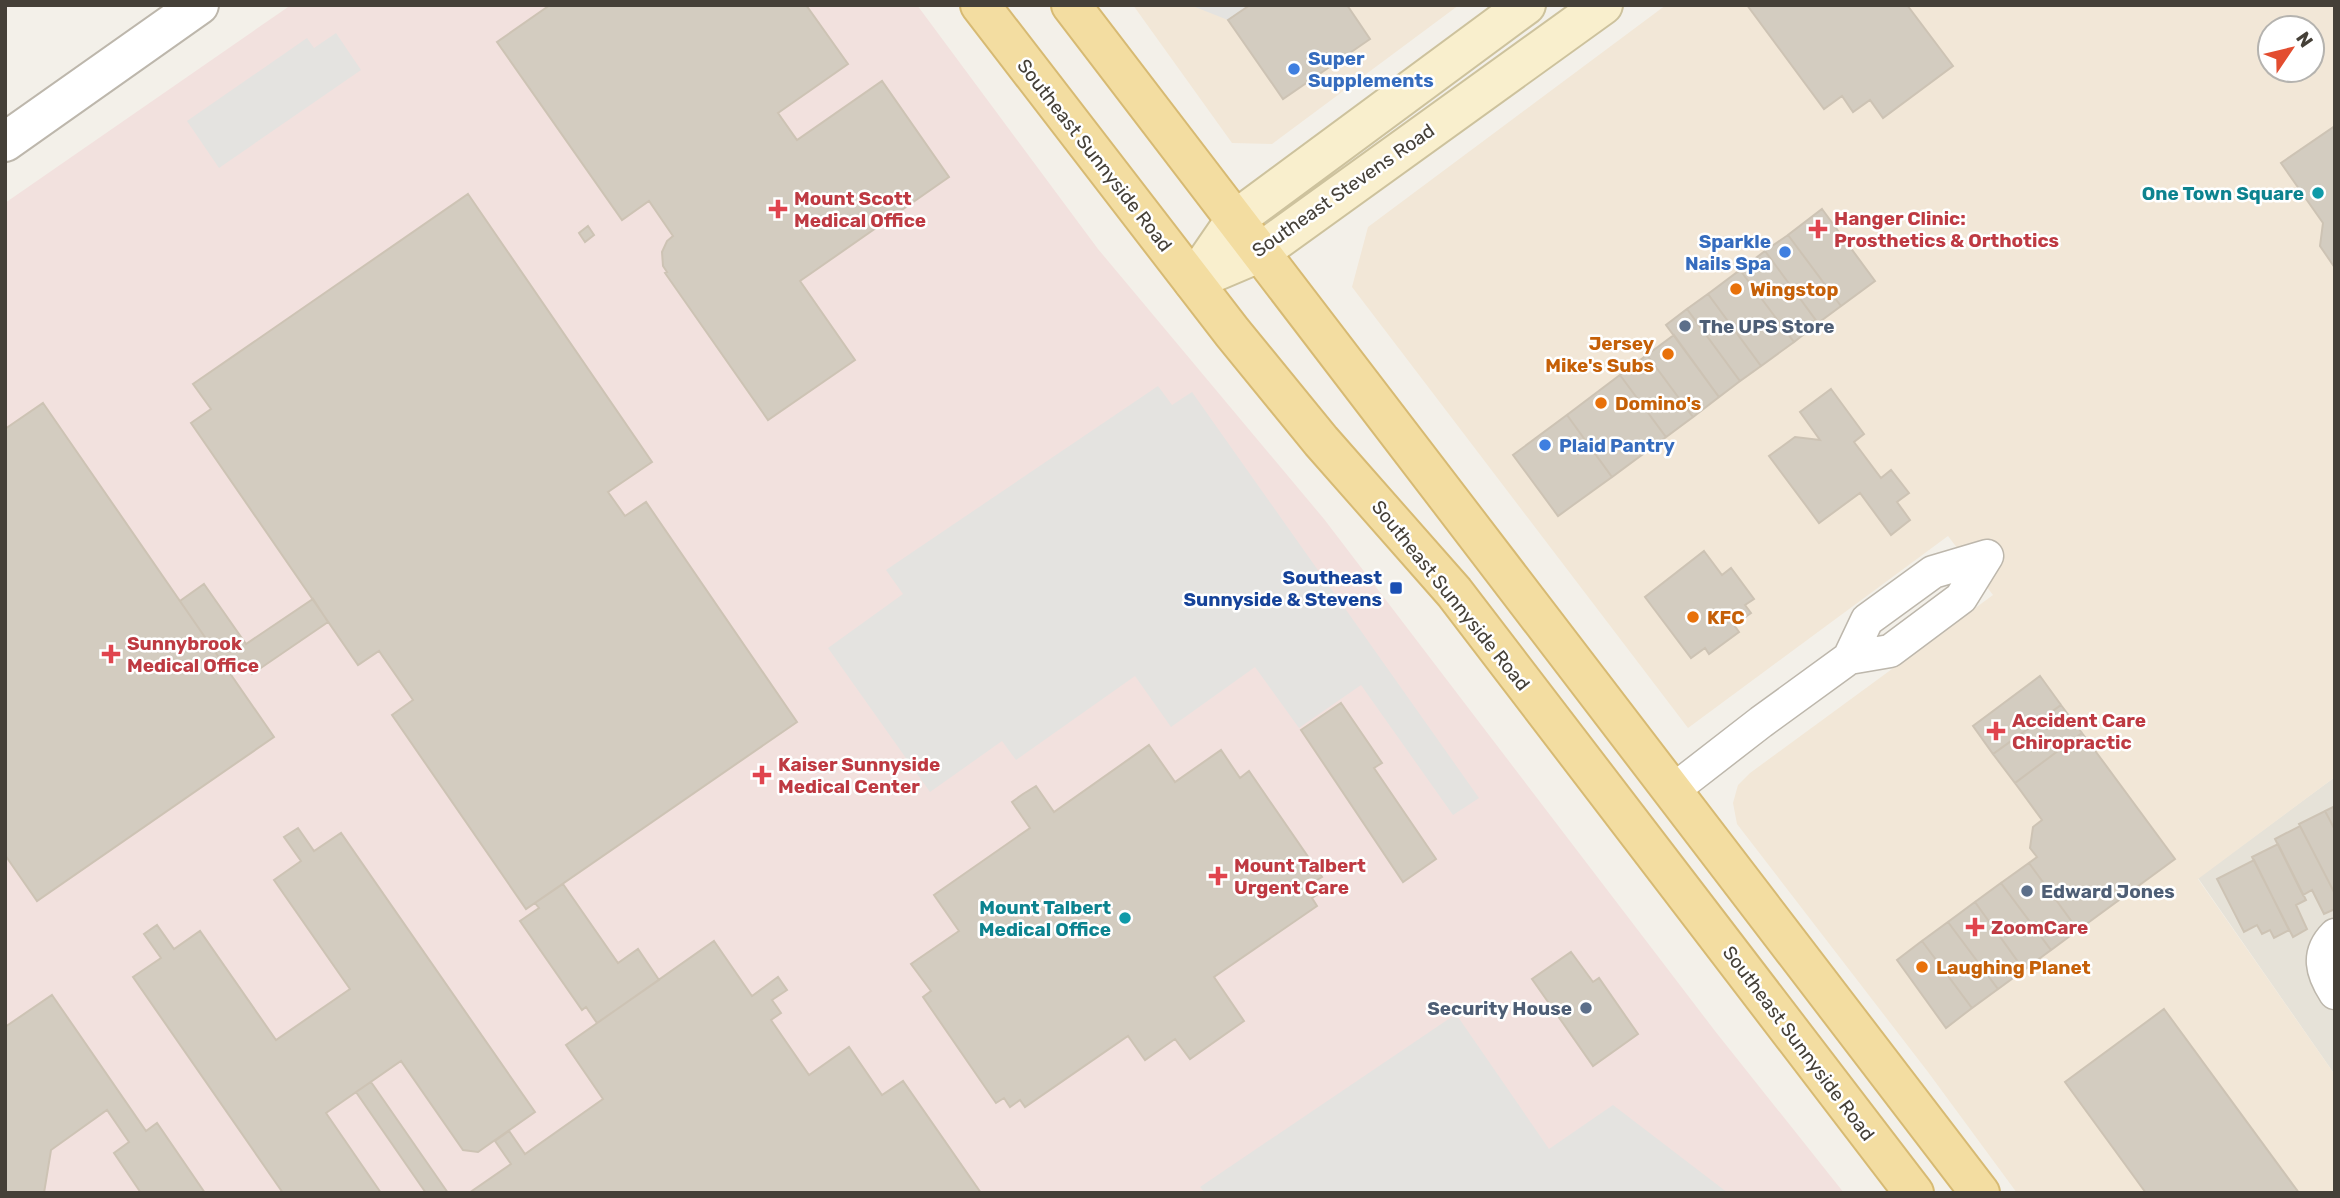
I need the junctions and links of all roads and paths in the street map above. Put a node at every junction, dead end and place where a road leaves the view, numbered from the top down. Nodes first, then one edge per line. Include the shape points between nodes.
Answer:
1 (199, 5) edge
2 (980, 5) edge
3 (1071, 5) edge
4 (1526, 5) edge
5 (1603, 5) edge
6 (5, 142) edge
7 (1234, 220) junction
8 (1259, 253) junction
9 (1193, 281) junction
10 (1849, 658) dead end
11 (1672, 790) junction
12 (2335, 935) edge
13 (2335, 993) edge
14 (1906, 1183) edge
15 (1947, 1193) edge
16 (1980, 1193) edge

1 - 6 street
2 - 9 main road, Southeast Sunnyside Road
3 - 7 main road
4 - 7 main road, Southeast Stevens Road
5 - 8 main road, Southeast Stevens Road
7 - 8 main road
7 - 9 main road, Southeast Stevens Road
8 - 9 main road, Southeast Stevens Road
8 - 11 main road
9 - 14 main road, Southeast Sunnyside Road via 1321,441 1454,592
10 - 11 street
11 - 16 main road
12 - 13 street via 2322,954 2323,970
14 - 15 main road via 1939,1183

